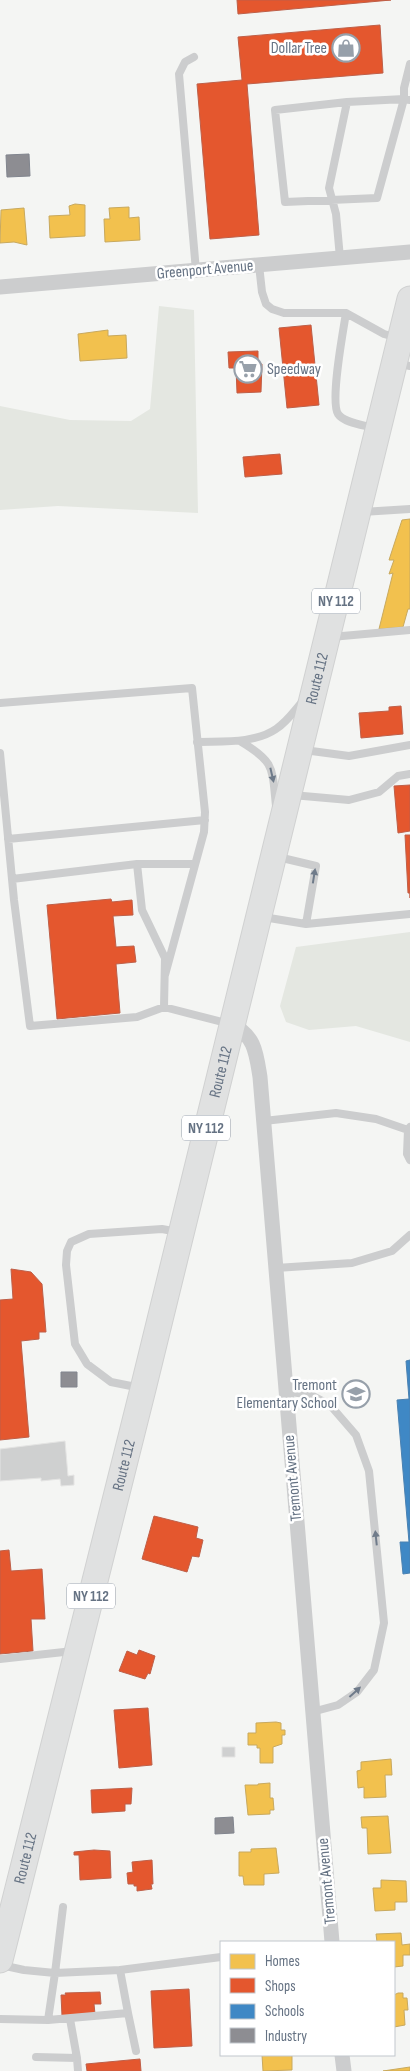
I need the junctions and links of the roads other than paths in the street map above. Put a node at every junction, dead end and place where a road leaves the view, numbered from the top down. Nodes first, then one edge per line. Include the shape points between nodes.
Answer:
1 (194, 56) dead end
2 (410, 64) edge
3 (407, 100) edge
4 (347, 102) junction
5 (332, 200) junction
6 (410, 252) edge
7 (340, 258) junction
8 (259, 265) junction
9 (196, 270) junction
10 (0, 287) edge
11 (410, 299) edge
12 (346, 313) junction
13 (402, 356) edge
14 (378, 429) junction
15 (410, 510) edge
16 (358, 512) junction
17 (410, 630) edge
18 (326, 638) junction
19 (314, 689) junction
20 (0, 703) edge
21 (240, 740) junction
22 (197, 742) junction
23 (410, 745) edge
24 (299, 749) junction
25 (0, 753) edge
26 (410, 774) edge
27 (288, 794) junction
28 (205, 820) junction
29 (279, 829) junction
30 (8, 839) junction
31 (273, 856) junction
32 (137, 864) junction
33 (194, 864) junction
34 (12, 879) junction
35 (410, 914) edge
36 (258, 916) junction
37 (306, 924) junction
38 (165, 975) junction
39 (164, 1007) junction
40 (231, 1024) junction
41 (264, 1121) junction
42 (409, 1128) edge
43 (410, 1160) edge
44 (180, 1232) junction
45 (410, 1235) edge
46 (276, 1268) junction
47 (143, 1389) junction
48 (285, 1391) junction
49 (77, 1650) junction
50 (0, 1659) edge
51 (312, 1712) junction
52 (63, 1907) dead end
53 (332, 1941) edge
54 (220, 1957) edge
55 (0, 1960) edge
56 (0, 1965) edge
57 (120, 1970) junction
58 (55, 1973) junction
59 (128, 2013) junction
60 (0, 2019) edge
61 (70, 2019) junction
62 (48, 2020) junction
63 (136, 2051) dead end
64 (342, 2056) edge
65 (36, 2057) dead end
66 (78, 2058) junction
67 (78, 2071) edge
68 (344, 2071) edge

1 - 9 lane via 185,62 178,74
2 - 3 lane via 404,88
3 - 4 lane
3 - 5 lane via 377,198
4 - 5 lane via 329,188
4 - 5 lane via 275,110 285,202
5 - 7 lane
6 - 7 street, Greenport Avenue
7 - 8 street, Greenport Avenue
8 - 9 street, Greenport Avenue
8 - 12 lane via 262,292 266,304 272,309 284,313
9 - 10 street, Greenport Avenue
11 - 13 main road, Route 112 / NY 112
12 - 13 lane via 384,334
12 - 14 lane via 335,395 337,413 342,418
13 - 14 main road, Route 112 / NY 112
14 - 16 main road, Route 112 / NY 112
15 - 16 lane
16 - 18 main road, Route 112 / NY 112
17 - 18 lane
18 - 19 main road, Route 112 / NY 112
19 - 21 lane via 277,729
19 - 24 main road, Route 112 / NY 112
20 - 22 lane via 192,688
21 - 22 lane
21 -> 29 lane via 260,753 272,772
22 - 28 lane
23 - 24 lane via 349,756
24 - 27 main road, Route 112 / NY 112
25 - 30 lane
26 - 27 lane via 398,776 379,792 349,800
27 - 29 main road, Route 112 / NY 112
28 - 30 lane
28 - 33 lane
29 - 31 main road, Route 112 / NY 112
30 - 34 lane
31 - 36 main road, Route 112 / NY 112
37 -> 31 lane via 316,866
32 - 33 lane
32 - 34 lane
32 - 38 lane via 142,910 164,958
33 - 38 lane
34 - 39 lane via 30,1026 137,1017
35 - 37 lane
36 - 37 lane
36 - 40 main road, Route 112 / NY 112
38 - 39 lane
39 - 40 lane
40 - 41 street, Tremont Avenue via 247,1035 253,1044
40 - 44 main road, Route 112 / NY 112
41 - 42 lane via 336,1113
41 - 46 street, Tremont Avenue
42 - 43 lane via 407,1154
44 - 47 main road, Route 112 / NY 112
44 - 47 lane via 162,1229 89,1234 71,1242 67,1250 75,1344 87,1364 111,1382
45 - 46 lane via 392,1250 352,1263
46 - 48 street, Tremont Avenue
47 - 49 main road, Route 112 / NY 112
48 - 51 street, Tremont Avenue
51 -> 48 lane via 338,1705 357,1692 374,1670 384,1623 369,1471 356,1435 330,1405 311,1395
49 - 50 lane
49 - 55 main road, Route 112 / NY 112
51 - 53 street, Tremont Avenue
52 - 58 lane
54 - 57 lane
56 - 58 lane
57 - 58 lane
57 - 59 lane
58 - 62 lane
59 - 61 lane
59 - 63 lane
60 - 62 lane
61 - 62 lane
61 - 66 lane
64 - 68 street
65 - 66 lane
66 - 67 lane

